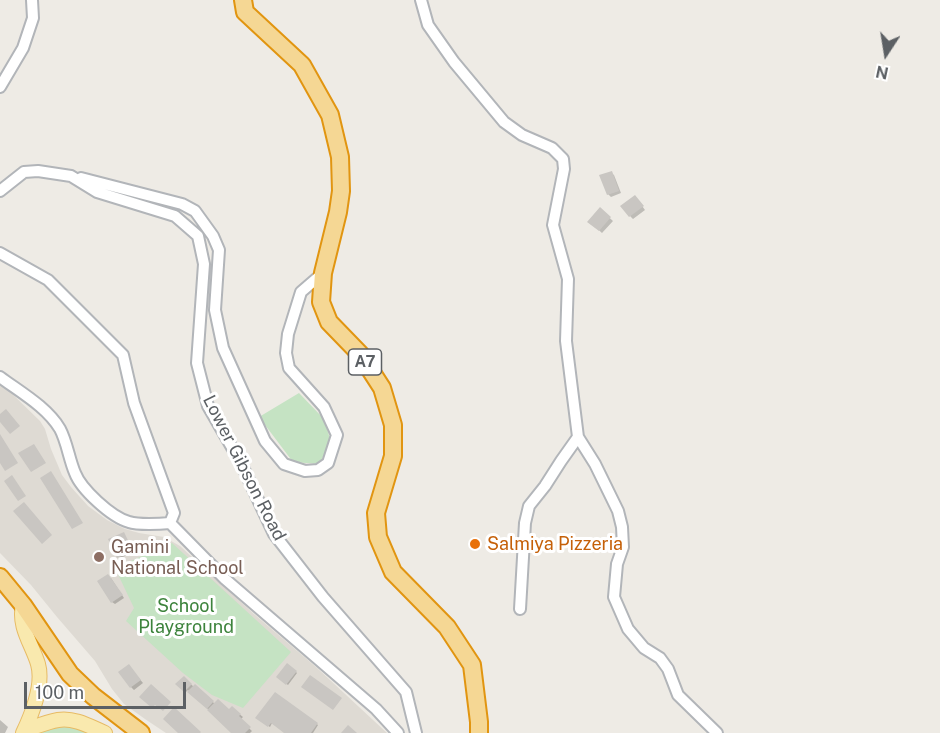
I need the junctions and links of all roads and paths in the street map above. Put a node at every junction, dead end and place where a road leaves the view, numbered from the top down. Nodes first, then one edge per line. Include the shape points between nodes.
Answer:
1 (32, 0) edge
2 (243, 0) edge
3 (421, 0) edge
4 (0, 87) edge
5 (71, 176) junction
6 (0, 191) edge
7 (0, 253) edge
8 (323, 273) junction
9 (0, 377) edge
10 (578, 437) junction
11 (170, 523) junction
12 (0, 577) edge
13 (23, 605) junction
14 (520, 609) dead end
15 (23, 732) edge
16 (105, 733) edge
17 (141, 733) edge
18 (398, 733) edge
19 (416, 733) edge
20 (479, 733) edge
21 (717, 733) edge

1 - 4 street via 33,18 23,48
2 - 8 highway, A7 via 245,12 302,65 330,115 340,156 341,191
3 - 10 street via 428,25 504,122 552,148 563,159 553,225 568,279 566,341
5 - 6 street, Lower Gibson Road via 24,172
5 - 8 street via 182,204 195,211 219,250 216,310 223,348 265,441 284,464 305,471 318,470 328,463 337,435 324,407 289,368 286,353 301,292
5 - 19 street, Lower Gibson Road via 97,192 175,216 198,236 204,264 197,363 208,406 241,463 274,534 406,692
7 - 11 street via 48,280 123,355 135,404 174,513
8 - 20 highway, A7 via 321,302 329,322 360,354 382,388 393,425 393,456 376,513 378,537 393,572 447,627 472,665
9 - 11 street via 45,411 60,429 75,475 105,509 129,522
10 - 14 street via 529,506
10 - 21 street via 618,511 623,547 614,597 628,629 644,648 660,658 678,694
11 - 18 street via 225,579 376,709
12 - 13 highway
13 - 15 main road via 21,620 39,677
13 - 17 highway via 70,674
15 - 16 main road via 65,720

